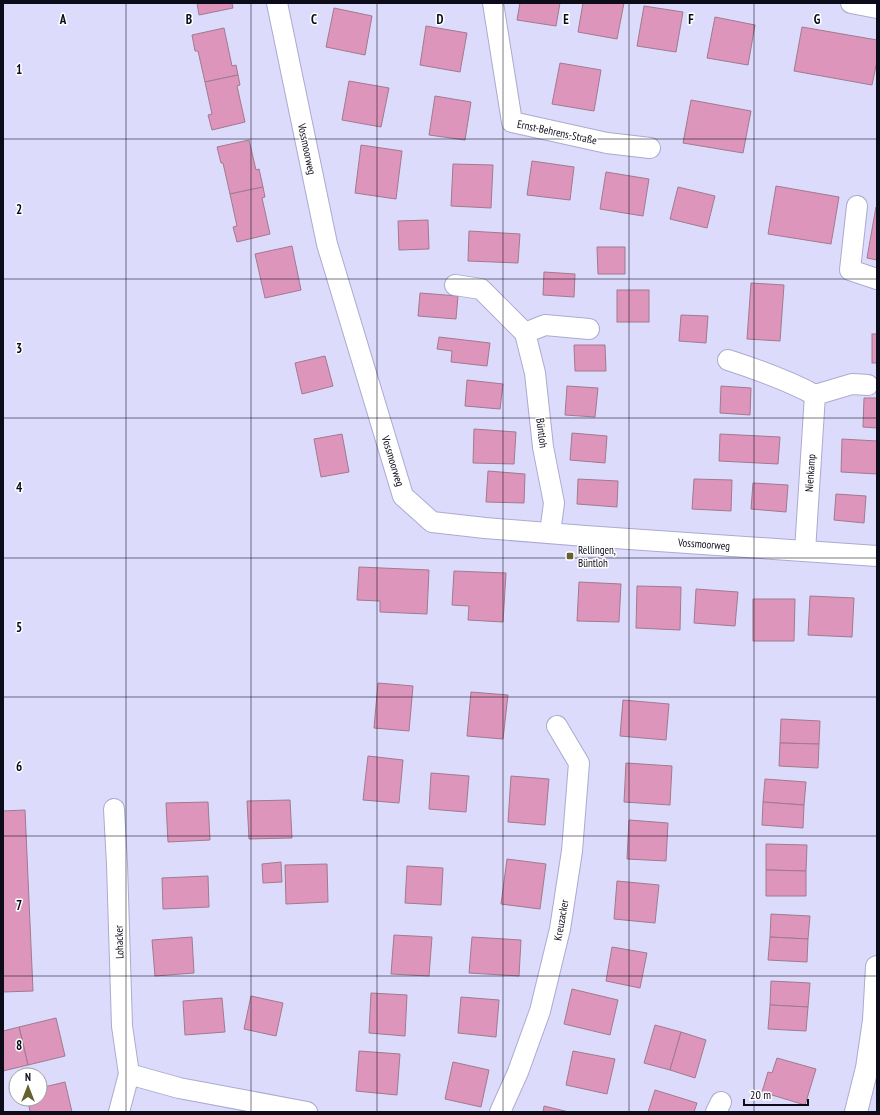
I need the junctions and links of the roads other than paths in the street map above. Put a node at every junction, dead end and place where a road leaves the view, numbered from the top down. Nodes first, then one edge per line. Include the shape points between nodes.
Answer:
1 (277, 3) edge
2 (493, 3) edge
3 (851, 3) edge
4 (877, 8) edge
5 (650, 148) dead end
6 (857, 206) dead end
7 (877, 279) edge
8 (455, 285) dead end
9 (589, 329) dead end
10 (525, 333) junction
11 (728, 360) dead end
12 (868, 385) dead end
13 (815, 395) junction
14 (550, 533) junction
15 (805, 551) junction
16 (877, 556) edge
17 (557, 726) dead end
18 (114, 809) dead end
19 (877, 967) edge
20 (129, 1074) junction
21 (119, 1112) edge
22 (307, 1112) edge
23 (500, 1112) edge
24 (856, 1112) edge

1 - 14 street, Vossmoorweg via 327,244 403,496 432,522
2 - 5 street, Ernst-Behrens-Straße via 512,122 607,143
3 - 4 street
6 - 7 street via 850,270
8 - 10 street via 481,289
9 - 10 street via 545,325
10 - 14 street, Büntloh via 535,373 543,447 554,503
11 - 13 street via 766,372
12 - 13 street via 852,384
13 - 15 street, Nienkamp
14 - 15 street, Vossmoorweg
15 - 16 street, Vossmoorweg
17 - 23 street, Kreuzacker via 579,763 572,852 560,929 540,1011 518,1072
18 - 20 street, Lohacker via 122,1026
19 - 24 main road via 874,1020 867,1068
20 - 21 street, Lohacker
20 - 22 street via 179,1088

